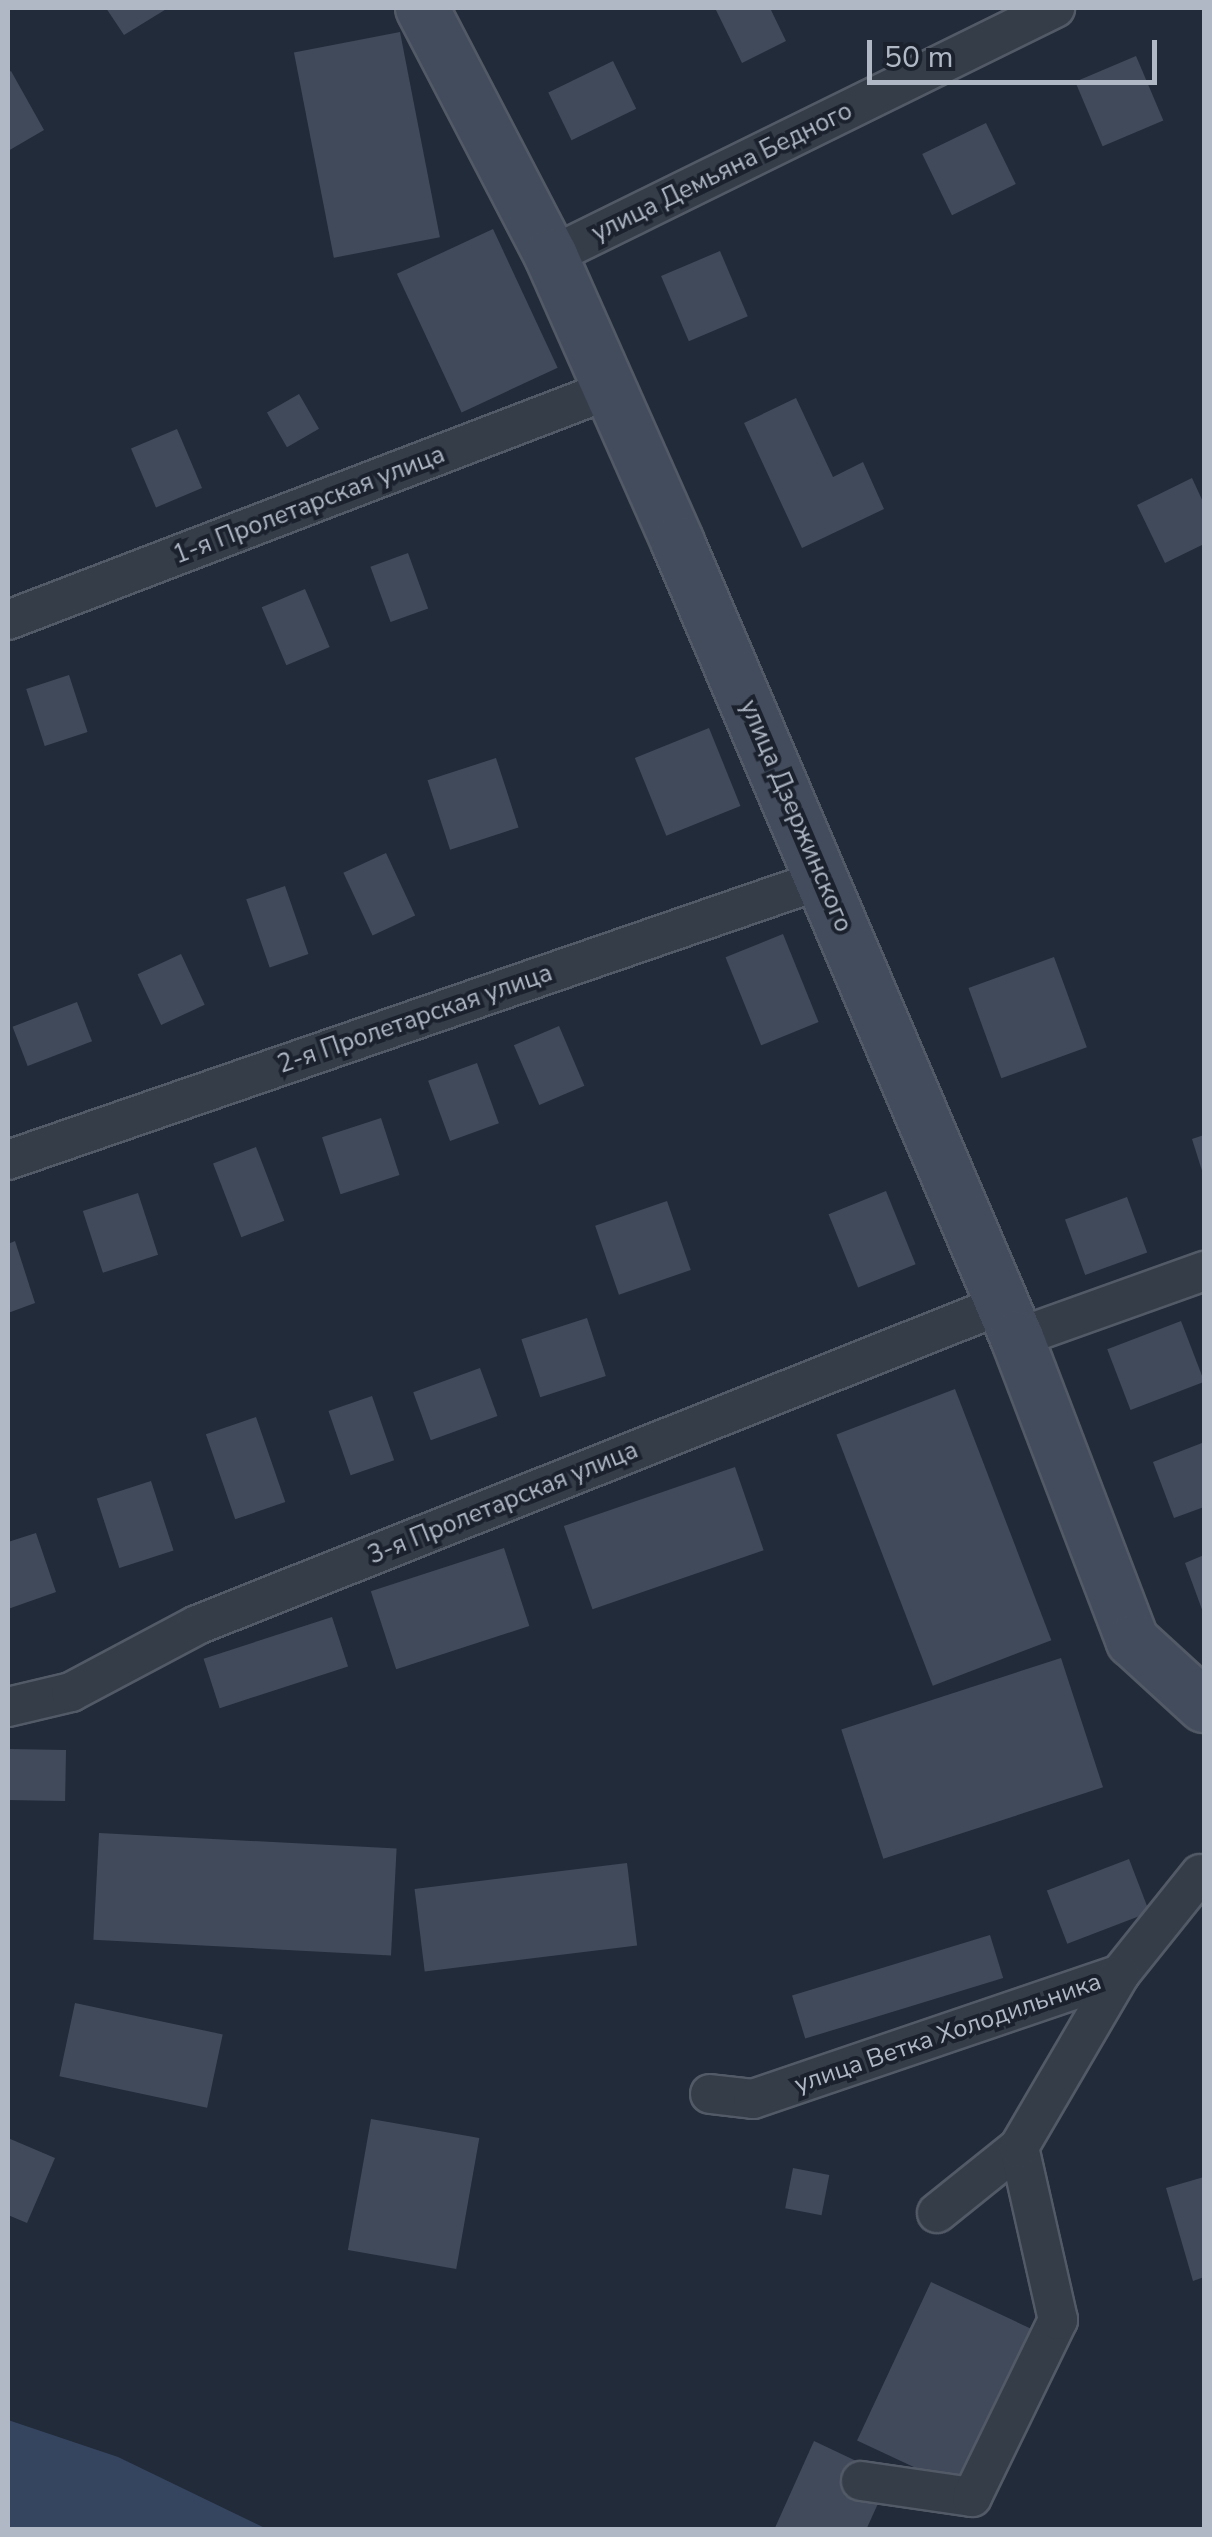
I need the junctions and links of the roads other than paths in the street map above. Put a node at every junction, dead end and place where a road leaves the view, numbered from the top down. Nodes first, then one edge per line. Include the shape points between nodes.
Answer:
1 (422, 8) edge
2 (1054, 8) edge
3 (552, 256) junction
4 (610, 390) junction
5 (8, 620) edge
6 (822, 879) junction
7 (8, 1160) edge
8 (1204, 1271) edge
9 (1010, 1321) junction
10 (1204, 1706) edge
11 (8, 1707) edge
12 (1203, 1880) edge
13 (1120, 1974) junction
14 (710, 2094) dead end
15 (1019, 2147) junction
16 (938, 2213) dead end
17 (860, 2481) dead end

1 - 3 street, улица Дзержинского
2 - 3 street, улица Демьяна Бедного
3 - 4 street, улица Дзержинского
4 - 5 street, 1-я Пролетарская улица
4 - 6 street, улица Дзержинского
6 - 7 street, 2-я Пролетарская улица
6 - 9 street, улица Дзержинского
8 - 9 street, 3-я Пролетарская улица
9 - 10 street, улица Дзержинского via 1134,1641
9 - 11 street, 3-я Пролетарская улица via 197,1625 72,1692
12 - 13 street, улица Ветка Холодильника
13 - 14 street, улица Ветка Холодильника via 753,2099
13 - 15 street
15 - 16 street
15 - 17 street via 1058,2320 972,2498

